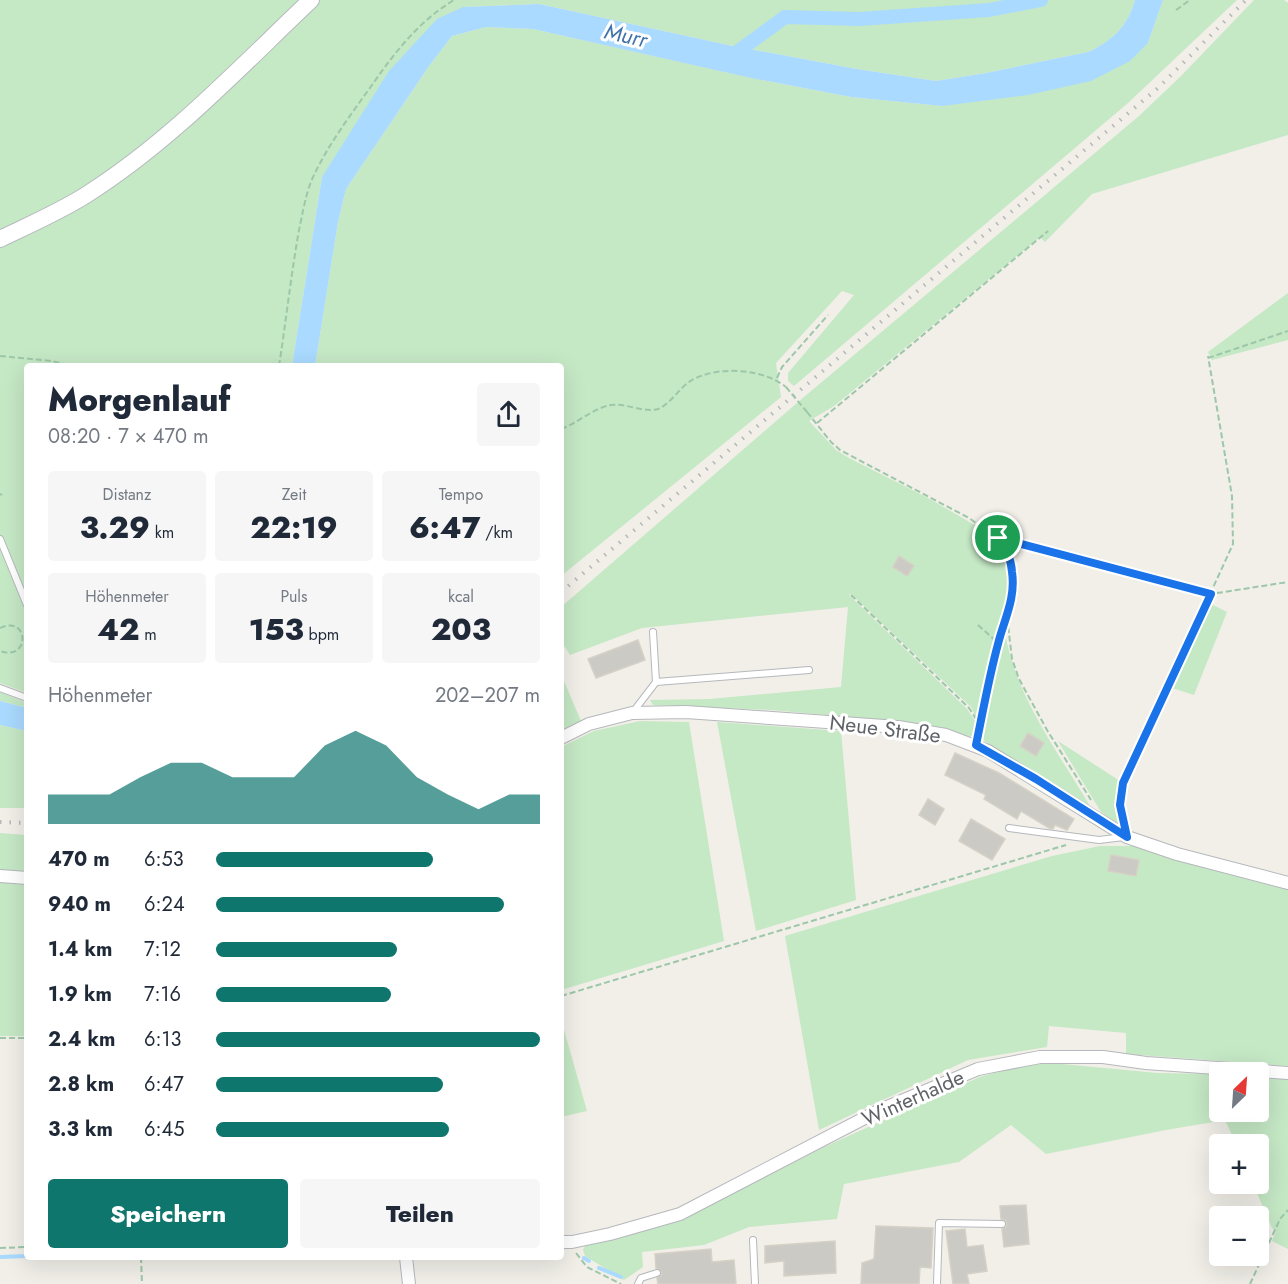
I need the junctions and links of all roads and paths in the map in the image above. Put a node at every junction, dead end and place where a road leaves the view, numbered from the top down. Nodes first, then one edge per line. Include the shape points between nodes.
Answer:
1 (311, 0) edge
2 (454, 0) edge
3 (1190, 0) edge
4 (1176, 10) dead end
5 (1048, 231) dead end
6 (0, 239) edge
7 (828, 315) dead end
8 (1288, 331) edge
9 (0, 356) edge
10 (60, 363) edge
11 (279, 363) edge
12 (776, 379) junction
13 (817, 423) junction
14 (564, 428) edge
15 (998, 538) junction
16 (0, 539) edge
17 (1288, 582) edge
18 (1211, 594) junction
19 (850, 595) dead end
20 (24, 598) edge
21 (1008, 615) junction
22 (978, 624) dead end
23 (0, 628) edge
24 (653, 632) dead end
25 (998, 643) junction
26 (0, 651) edge
27 (809, 669) dead end
28 (656, 682) junction
29 (0, 688) edge
30 (24, 697) edge
31 (632, 713) junction
32 (980, 725) junction
33 (564, 736) edge
34 (976, 745) junction
35 (1091, 800) dead end
36 (1009, 828) dead end
37 (1127, 837) junction
38 (1071, 844) dead end
39 (0, 876) edge
40 (24, 878) edge
41 (1288, 883) edge
42 (564, 995) edge
43 (0, 1038) edge
44 (24, 1038) edge
45 (1288, 1073) edge
46 (1288, 1210) edge
47 (1002, 1224) dead end
48 (753, 1240) dead end
49 (567, 1242) edge
50 (24, 1247) edge
51 (0, 1248) edge
52 (141, 1260) edge
53 (406, 1260) edge
54 (657, 1273) dead end
55 (142, 1284) edge
56 (409, 1284) edge
57 (621, 1284) edge
58 (638, 1284) edge
59 (755, 1284) edge
60 (937, 1284) edge
61 (1250, 1284) edge

1 - 6 street via 213,94 130,165 85,196
2 - 11 path via 418,27 387,64 314,175 302,214
3 - 4 path
5 - 13 path
7 - 12 path
8 - 18 path via 1208,357 1232,496 1233,544
9 - 10 path
12 - 13 path, bridge
12 - 14 path via 732,371 705,373 660,408 611,405
13 - 15 path via 831,442 851,458 958,512
15 - 18 path
15 - 21 path via 1009,555 1013,573
16 - 20 lane
17 - 18 path
18 - 37 path via 1123,783 1120,805
19 - 32 path via 969,708
21 - 25 path
21 - 35 path via 1012,659 1019,679
22 - 25 path
23 - 26 path via 14,626 23,637 15,651
24 - 28 lane
25 - 32 path
27 - 28 lane
28 - 31 lane
29 - 30 lane
31 - 33 street, Neue Straße via 589,724
31 - 34 street, Neue Straße via 686,712 898,727
32 - 34 path
34 - 37 street, Neue Straße
36 - 37 lane via 1099,840
37 - 41 street, Neue Straße
38 - 42 path
39 - 40 street
43 - 44 path
45 - 49 street, Winterhalde via 1103,1057 1040,1056 978,1069 880,1110 680,1214
46 - 61 path via 1280,1219
47 - 60 lane via 939,1223
48 - 59 lane
49 - 57 path via 587,1267
50 - 51 path
52 - 55 path
53 - 56 street
54 - 58 lane via 641,1278

